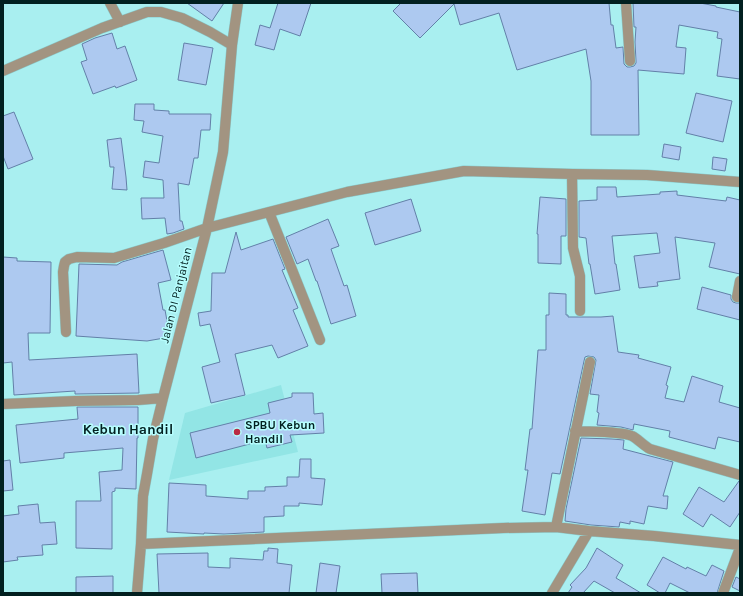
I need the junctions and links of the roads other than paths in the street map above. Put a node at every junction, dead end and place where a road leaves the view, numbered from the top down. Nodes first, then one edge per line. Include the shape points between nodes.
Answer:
1 (110, 3) edge
2 (238, 3) edge
3 (626, 3) edge
4 (120, 22) junction
5 (232, 46) junction
6 (630, 61) dead end
7 (3, 71) edge
8 (572, 174) junction
9 (740, 182) edge
10 (269, 212) junction
11 (207, 228) junction
12 (740, 282) edge
13 (736, 297) dead end
14 (580, 310) dead end
15 (66, 332) dead end
16 (320, 340) dead end
17 (590, 362) dead end
18 (163, 398) junction
19 (3, 404) edge
20 (576, 431) junction
21 (740, 475) edge
22 (556, 527) junction
23 (590, 531) junction
24 (141, 544) junction
25 (740, 545) edge
26 (740, 548) edge
27 (137, 593) edge
28 (552, 593) edge
29 (722, 593) edge

1 - 4 street
2 - 5 street, Jalan DI Panjaitan
3 - 6 street
4 - 5 street via 147,12 162,12 182,18
4 - 7 street
5 - 11 street, Jalan DI Panjaitan via 223,152
8 - 9 street via 647,175
8 - 10 street via 464,171 346,192
8 - 14 street via 573,248 580,276
10 - 11 street
10 - 16 street
11 - 15 street via 114,258 69,259 63,272
11 - 18 street, Jalan DI Panjaitan
12 - 13 street
17 - 20 street
18 - 19 street
18 - 24 street, Jalan DI Panjaitan via 143,496
20 - 21 street via 622,433 650,449
20 - 22 street
22 - 23 street
22 - 24 street
23 - 25 street
23 - 28 street
24 - 27 street, Jalan DI Panjaitan
26 - 29 street

